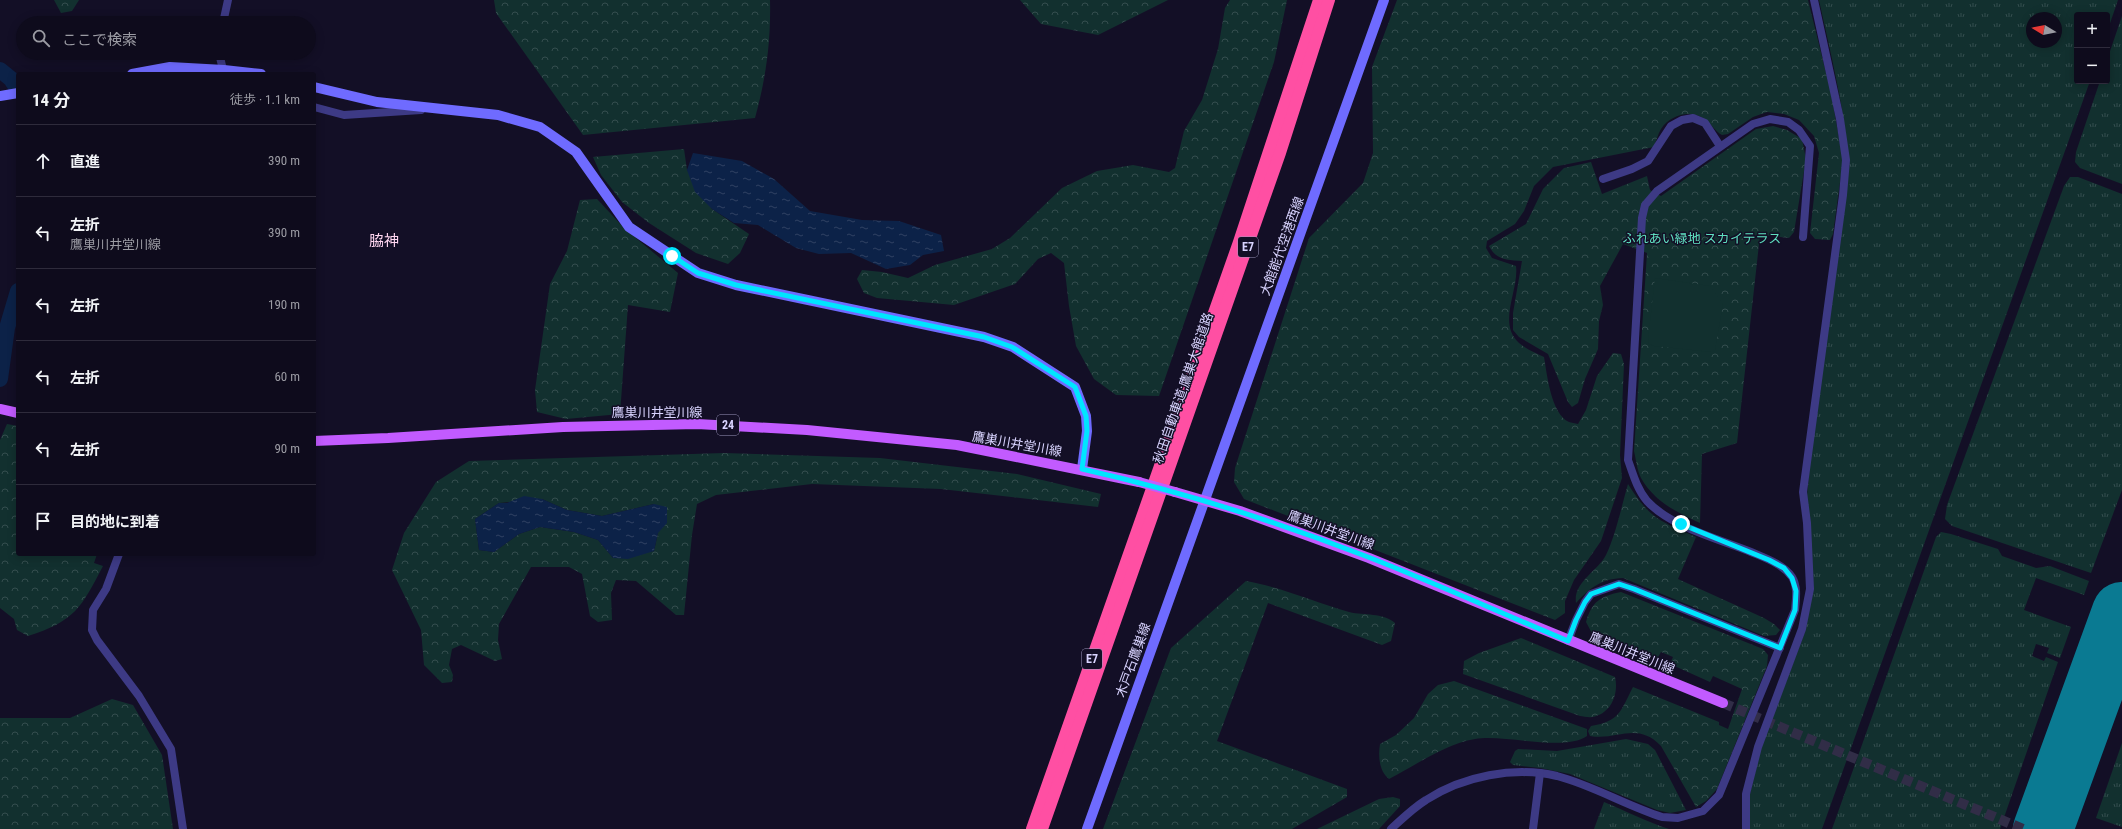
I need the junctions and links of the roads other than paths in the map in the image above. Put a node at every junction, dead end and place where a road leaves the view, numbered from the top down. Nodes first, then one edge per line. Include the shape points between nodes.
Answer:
1 (228, 0) edge
2 (1319, 0) edge
3 (1329, 0) edge
4 (1384, 0) edge
5 (1814, 0) edge
6 (225, 16) edge
7 (221, 60) edge
8 (143, 72) edge
9 (224, 72) edge
10 (316, 87) edge
11 (15, 94) edge
12 (0, 96) edge
13 (316, 108) edge
14 (436, 109) junction
15 (1720, 146) junction
16 (1603, 180) dead end
17 (1803, 237) dead end
18 (0, 409) edge
19 (16, 413) edge
20 (316, 441) edge
21 (1082, 469) junction
22 (1204, 500) junction
23 (118, 556) edge
24 (1568, 641) junction
25 (1780, 648) junction
26 (1723, 703) tunnel mouth
27 (1540, 773) junction
28 (183, 829) edge
29 (1032, 829) edge
30 (1042, 829) edge
31 (1087, 829) edge
32 (1391, 829) edge
33 (1533, 829) edge
34 (1746, 829) edge

1 - 6 street
2 - 29 highway, 秋田自動車道;鷹巣大館道路 / E7 via 1239,242
3 - 30 highway, 秋田自動車道;鷹巣大館道路 / E7 via 1280,153
4 - 22 street, 大館能代空港西線
5 - 34 street via 1840,119 1846,160 1803,492 1810,589 1802,629 1758,747 1746,794
7 - 9 street
8 - 9 street via 170,67
10 - 14 street via 377,102
11 - 12 street
13 - 14 street via 344,115
14 - 21 street via 498,115 540,127 576,152 629,227 698,273 736,285 984,337 1012,347 1075,387 1086,416 1087,431
15 - 16 street via 1705,123 1693,118 1682,120 1671,126 1648,161
15 - 17 street via 1753,124 1770,119 1788,122 1799,130 1810,146 1811,153
15 - 25 street via 1657,191 1645,205 1632,359 1628,460 1637,486 1660,512 1681,524 1784,568 1792,578 1796,591 1795,610
18 - 19 main road
20 - 21 main road, 鷹巣川井堂川線 / 24 via 563,427 697,424 902,439
21 - 22 main road, 鷹巣川井堂川線 / 24, bridge
22 - 24 main road, 鷹巣川井堂川線 / 24 via 1369,558
22 - 31 street, 木戸石鷹巣線
23 - 28 street via 106,589 93,610 92,630 139,696 171,749
24 - 25 street via 1576,620 1591,594 1619,584
24 - 26 main road, 鷹巣川井堂川線 / 24
25 - 27 street via 1719,795 1703,811 1678,818 1662,817 1558,776
27 - 32 street via 1486,776 1463,782 1425,801
27 - 33 street

